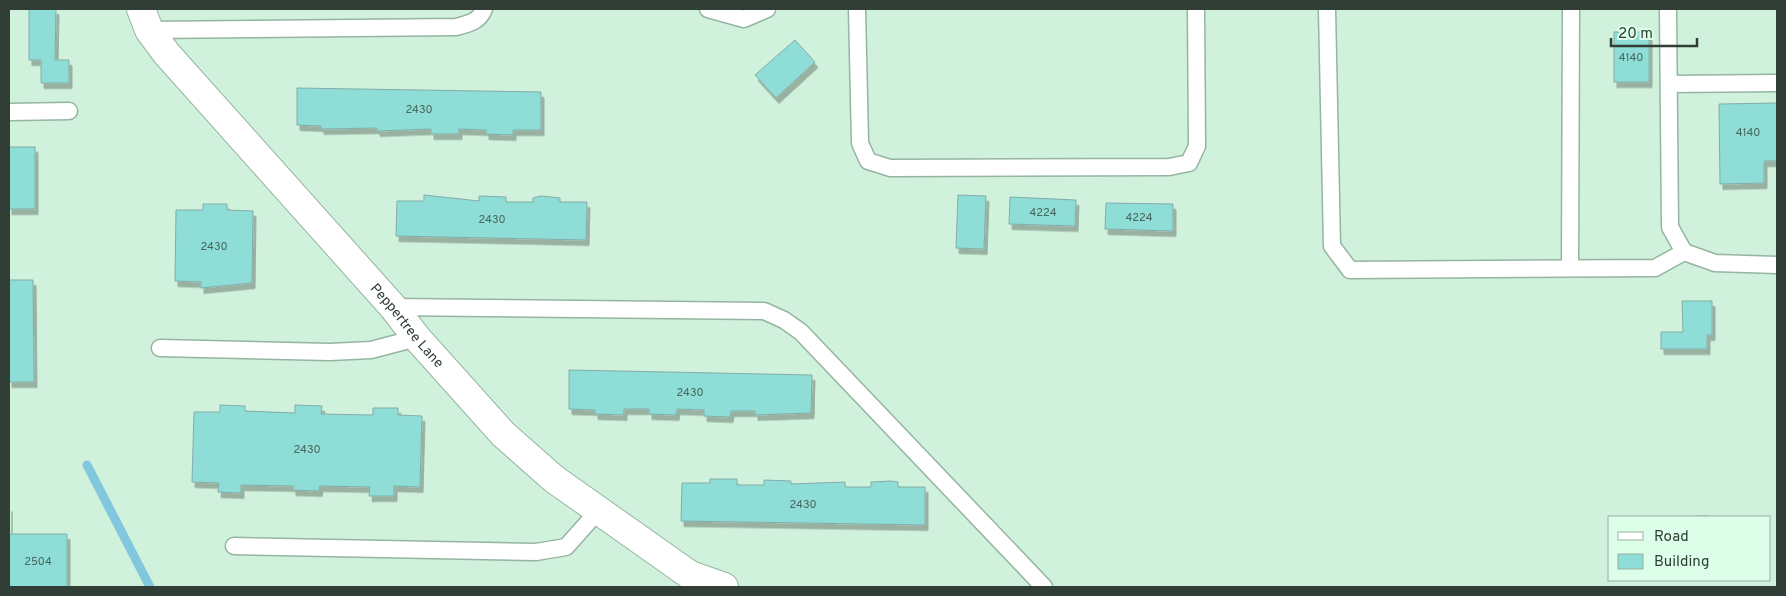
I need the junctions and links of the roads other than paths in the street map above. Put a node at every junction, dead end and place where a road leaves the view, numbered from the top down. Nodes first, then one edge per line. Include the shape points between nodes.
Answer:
1 (484, 9) edge
2 (708, 9) edge
3 (766, 9) edge
4 (857, 9) edge
5 (1196, 9) edge
6 (1327, 9) edge
7 (1571, 9) edge
8 (1668, 9) edge
9 (145, 19) edge
10 (1777, 83) edge
11 (1669, 84) junction
12 (69, 111) dead end
13 (9, 112) edge
14 (1684, 252) junction
15 (1777, 265) edge
16 (1570, 268) junction
17 (394, 307) junction
18 (417, 338) junction
19 (160, 348) dead end
20 (599, 510) junction
21 (234, 546) dead end
22 (724, 587) edge
23 (1044, 587) edge

1 - 9 lane via 474,23 456,27
2 - 3 lane via 744,19
4 - 5 lane via 860,143 868,161 900,168 1169,167 1189,163 1197,146
6 - 16 lane via 1332,246 1350,270
7 - 16 lane
8 - 11 lane
9 - 17 street, Peppertree Lane via 166,53
10 - 11 lane
11 - 14 lane via 1670,227
12 - 13 lane
14 - 15 lane via 1715,263
14 - 16 lane via 1656,268
17 - 18 street, Peppertree Lane
17 - 23 lane via 764,311 801,332
18 - 19 lane via 371,350 330,352
18 - 20 street, Peppertree Lane via 503,434 554,479
20 - 21 lane via 566,547 536,552
20 - 22 street, Peppertree Lane via 690,576

